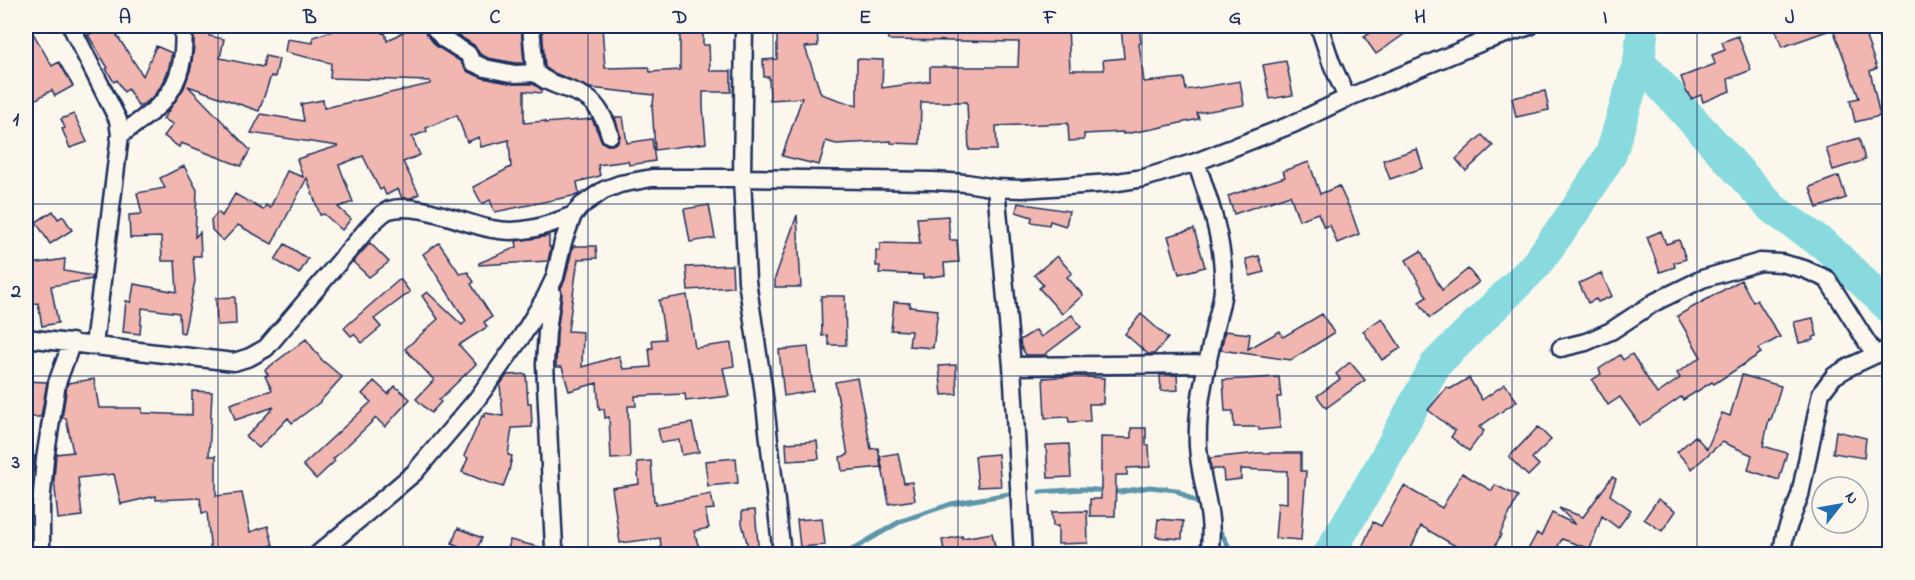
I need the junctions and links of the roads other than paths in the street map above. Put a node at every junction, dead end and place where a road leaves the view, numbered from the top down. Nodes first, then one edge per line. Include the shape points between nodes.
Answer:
1 (71, 26) edge
2 (183, 26) edge
3 (433, 26) edge
4 (531, 26) edge
5 (744, 26) edge
6 (1319, 26) edge
7 (1530, 26) edge
8 (1885, 26) edge
9 (1890, 41) edge
10 (537, 74) junction
11 (1347, 98) junction
12 (120, 135) junction
13 (610, 135) dead end
14 (1196, 162) junction
15 (742, 178) junction
16 (996, 188) junction
17 (573, 215) junction
18 (555, 277) junction
19 (26, 338) edge
20 (72, 342) junction
21 (94, 345) junction
22 (1561, 348) dead end
23 (1882, 351) edge
24 (1208, 364) junction
25 (1012, 366) junction
26 (554, 552) edge
27 (41, 555) edge
28 (318, 555) edge
29 (782, 555) edge
30 (1023, 555) edge
31 (1209, 555) edge
32 (1784, 555) edge

1 - 12 street via 118,120
2 - 12 street via 181,70 164,100
3 - 10 street via 444,39 468,54 472,62 485,68
4 - 10 street
5 - 15 street
6 - 11 street
7 - 11 street
8 - 9 street
10 - 13 street via 587,98
11 - 14 street
12 - 21 street
14 - 16 street via 1144,178 1111,183
14 - 24 street via 1221,250 1223,288
15 - 16 street via 933,181
15 - 17 street via 635,181 604,190
15 - 29 street via 747,281
16 - 25 street
17 - 18 street
17 - 21 street via 531,230 514,231 424,210 390,210 368,228 266,348 234,362
18 - 26 street via 545,364
18 - 28 street via 534,317 477,399 414,473
19 - 20 street
20 - 21 street
20 - 27 street via 57,383 45,459
22 - 23 street via 1611,331 1655,302 1702,279 1760,262 1804,268 1827,279
23 - 32 street via 1834,376 1821,393 1800,495 1785,535
24 - 25 street
24 - 31 street via 1199,410 1198,446 1210,512
25 - 30 street

